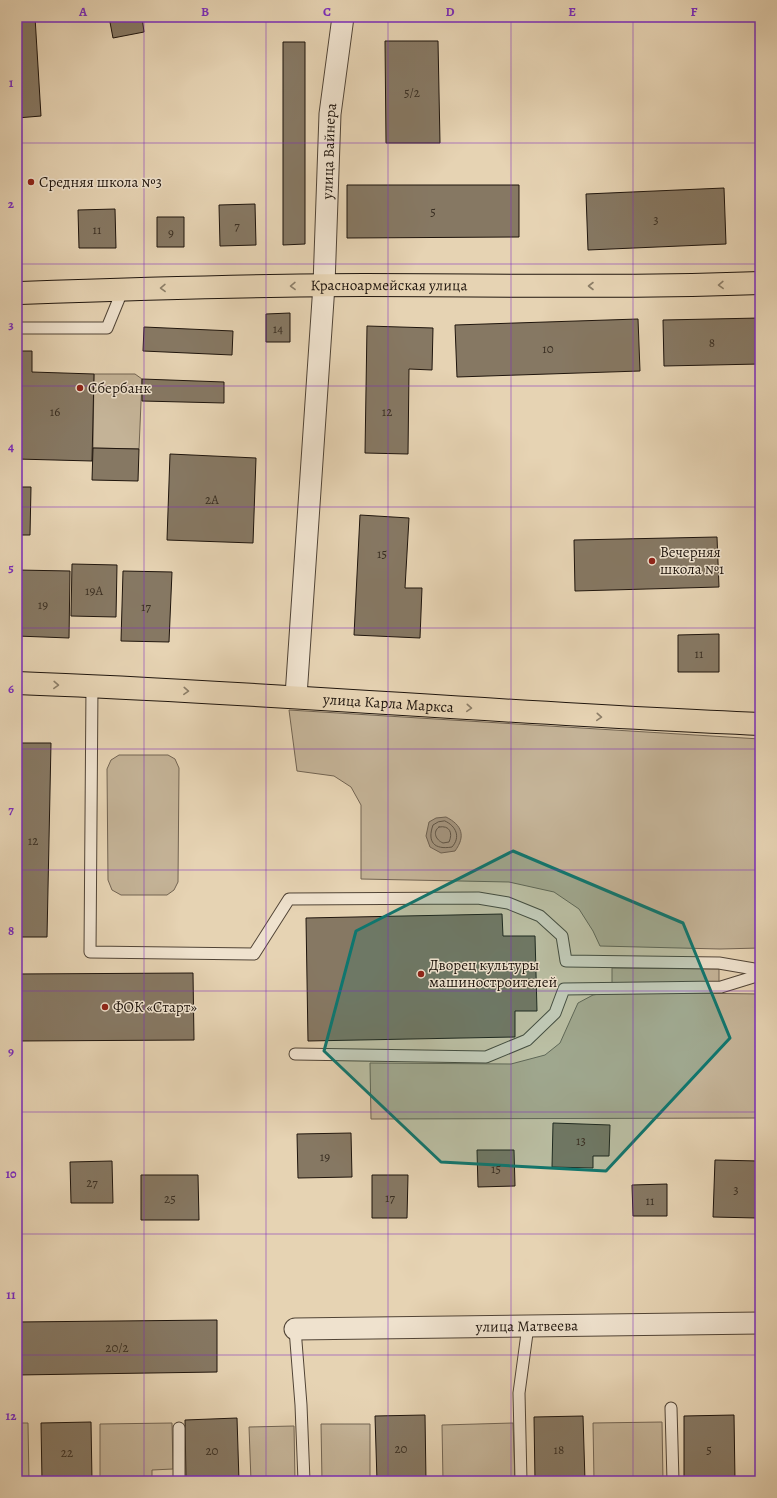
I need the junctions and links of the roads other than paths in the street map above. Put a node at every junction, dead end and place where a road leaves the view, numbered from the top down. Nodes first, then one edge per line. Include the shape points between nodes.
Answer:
1 (343, 17) edge
2 (760, 283) edge
3 (324, 285) junction
4 (123, 289) junction
5 (17, 293) edge
6 (17, 328) edge
7 (17, 683) edge
8 (92, 686) junction
9 (296, 696) junction
10 (760, 724) edge
11 (760, 970) edge
12 (760, 975) edge
13 (295, 1054) dead end
14 (760, 1323) edge
15 (528, 1326) junction
16 (294, 1329) joint
17 (671, 1408) dead end
18 (179, 1428) dead end
19 (180, 1481) edge
20 (304, 1481) edge
21 (521, 1481) edge
22 (673, 1481) edge

1 - 3 street, улица Вайнера via 330,114
2 -> 3 main road, Красноармейская улица via 673,286
3 -> 4 main road, Красноармейская улица
3 - 9 street, улица Вайнера
4 - 5 main road, Красноармейская улица
4 - 6 lane via 107,328
7 -> 8 main road, улица Карла Маркса
8 -> 9 main road, улица Карла Маркса
8 - 11 lane via 90,952 254,954 289,899 478,898 508,902 540,916 562,936 566,961 719,964
9 -> 10 main road, улица Карла Маркса via 634,719
12 - 13 lane via 721,987 564,989 555,1013 527,1040 486,1057
14 - 15 street, улица Матвеева
15 - 16 street, улица Матвеева
15 - 21 lane via 519,1393
16 - 20 lane
17 - 22 lane
18 - 19 lane

